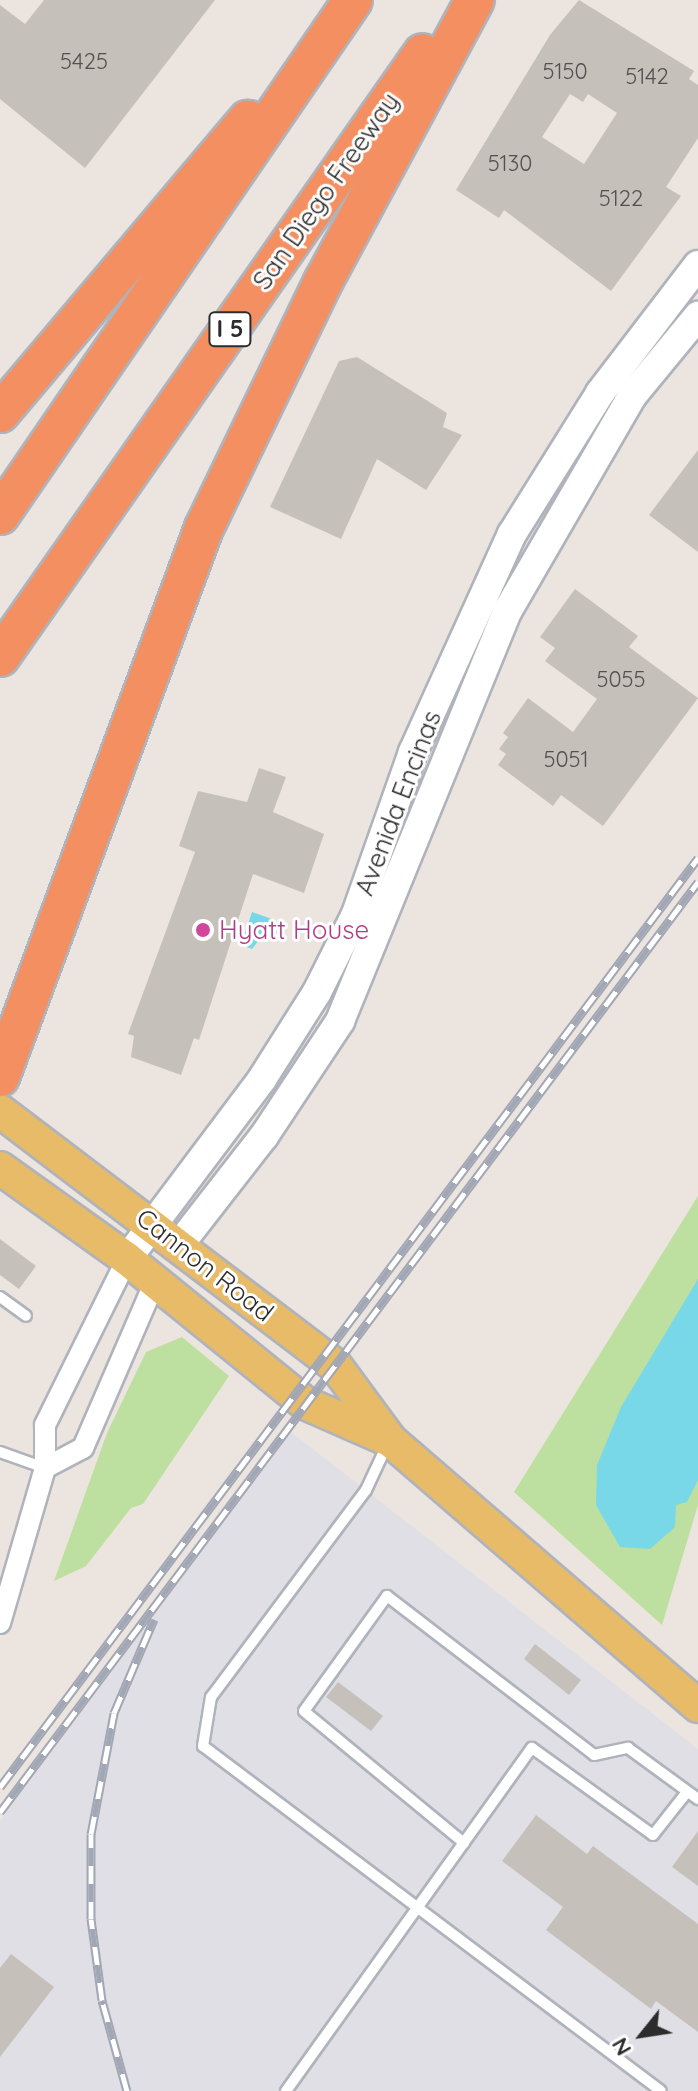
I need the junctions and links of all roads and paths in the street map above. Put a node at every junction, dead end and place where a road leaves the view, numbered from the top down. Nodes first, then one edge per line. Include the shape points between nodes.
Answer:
1 (460, 0) edge
2 (475, 0) edge
3 (345, 12) edge
4 (698, 265) edge
5 (698, 316) edge
6 (0, 413) edge
7 (0, 515) edge
8 (0, 657) edge
9 (413, 752) junction
10 (445, 756) junction
11 (0, 1077) edge
12 (0, 1111) edge
13 (0, 1168) edge
14 (151, 1223) junction
15 (179, 1245) junction
16 (127, 1259) junction
17 (155, 1282) junction
18 (0, 1297) edge
19 (26, 1316) dead end
20 (390, 1440) junction
21 (0, 1452) edge
22 (45, 1468) junction
23 (1, 1619) edge
24 (696, 1699) edge
25 (687, 1792) junction
26 (698, 1799) edge
27 (464, 1843) junction
28 (416, 1909) junction
29 (286, 2091) edge
30 (661, 2091) edge

1 - 8 highway, San Diego Freeway / I 5
2 - 11 highway via 323,282 204,528
3 - 6 highway via 180,194
3 - 7 highway
4 - 9 street, Avenida Encinas via 554,462 512,534
5 - 10 street, Avenida Encinas via 632,396 538,550
9 - 10 lane
9 - 14 street, Avenida Encinas via 356,914 317,992 262,1079
10 - 15 street, Avenida Encinas via 394,900 340,1021 264,1136
12 - 14 main road, Cannon Road
13 - 16 main road, Cannon Road
14 - 15 main road, Cannon Road
14 - 16 street, Avenida Encinas
15 - 20 main road, Cannon Road via 335,1365
16 - 17 main road, Cannon Road
16 - 22 street, Avenida Encinas via 45,1425
17 - 20 main road, Cannon Road via 305,1403
17 - 22 street via 83,1448
18 - 19 lane
20 - 24 main road, Cannon Road
20 - 28 lane via 366,1490 211,1697 203,1746
21 - 22 lane
22 - 23 street, Avenida Encinas
25 - 26 lane
25 - 27 lane via 653,1835 532,1748
25 - 27 lane via 628,1748 594,1755 387,1596 304,1711
27 - 28 lane
28 - 29 lane
28 - 30 lane

